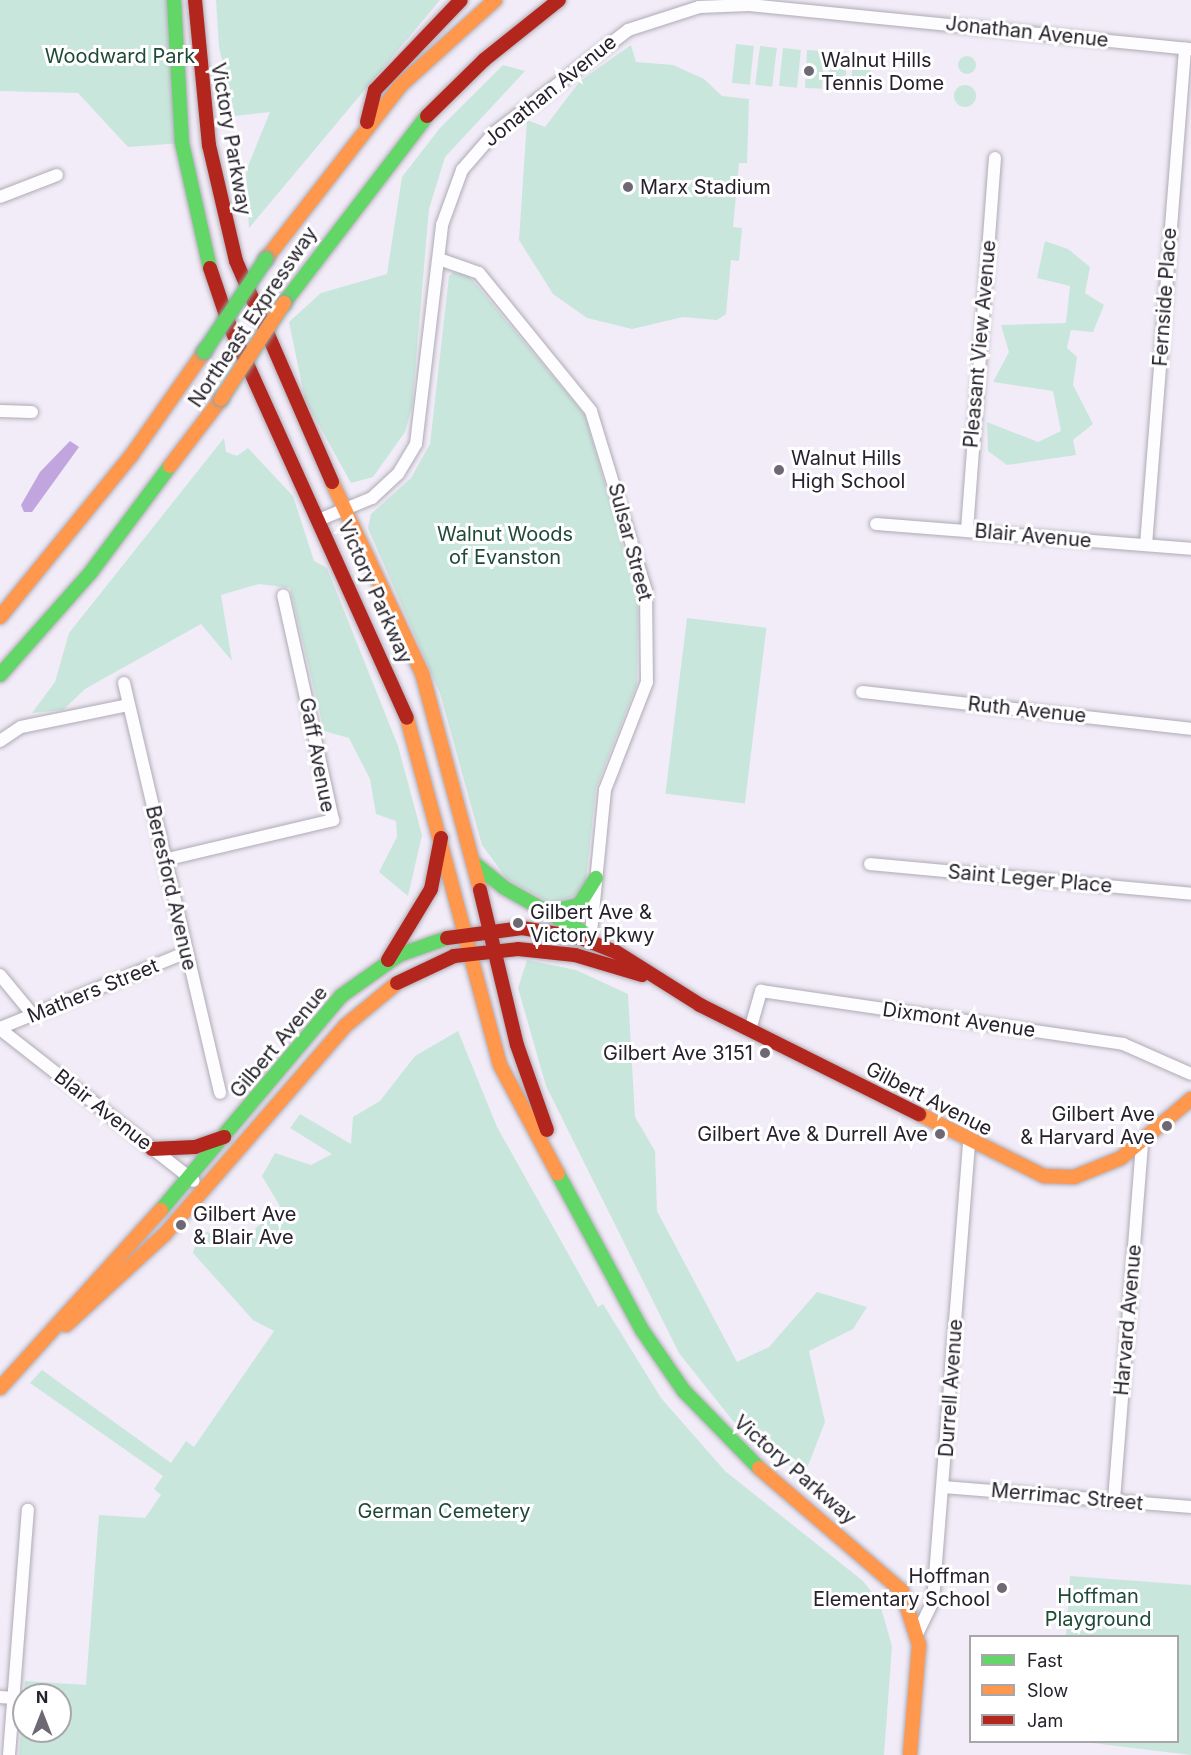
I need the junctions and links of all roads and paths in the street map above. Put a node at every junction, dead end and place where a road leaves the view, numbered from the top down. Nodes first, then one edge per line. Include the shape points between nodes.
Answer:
1 (174, 0) edge
2 (195, 0) edge
3 (460, 0) edge
4 (495, 0) edge
5 (559, 0) edge
6 (1188, 49) edge
7 (366, 125) junction
8 (995, 158) dead end
9 (57, 175) dead end
10 (0, 197) edge
11 (439, 260) junction
12 (0, 411) edge
13 (33, 412) dead end
14 (348, 509) junction
15 (321, 519) junction
16 (876, 524) dead end
17 (967, 530) junction
18 (1146, 545) junction
19 (1191, 549) edge
20 (283, 595) dead end
21 (0, 617) edge
22 (0, 675) edge
23 (124, 683) dead end
24 (862, 692) dead end
25 (128, 705) junction
26 (1191, 729) edge
27 (0, 741) edge
28 (441, 838) junction
29 (164, 860) junction
30 (475, 864) junction
31 (870, 864) dead end
32 (596, 878) junction
33 (1191, 894) edge
34 (548, 912) junction
35 (492, 930) junction
36 (466, 934) junction
37 (590, 939) junction
38 (497, 951) junction
39 (185, 953) junction
40 (470, 954) junction
41 (588, 959) junction
42 (387, 962) junction
43 (0, 975) edge
44 (645, 975) junction
45 (33, 1015) junction
46 (0, 1029) edge
47 (750, 1030) junction
48 (1191, 1074) edge
49 (220, 1093) dead end
50 (1191, 1099) edge
51 (224, 1137) junction
52 (1142, 1140) junction
53 (969, 1141) junction
54 (152, 1149) junction
55 (190, 1178) junction
56 (206, 1191) junction
57 (572, 1193) junction
58 (24, 1360) junction
59 (0, 1388) edge
60 (943, 1487) junction
61 (1114, 1500) junction
62 (1191, 1507) edge
63 (28, 1510) dead end
64 (918, 1632) junction
65 (16, 1683) edge
66 (12, 1726) edge
67 (9, 1755) edge
68 (910, 1755) edge

1 - 15 main road, Victory Parkway via 182,143 198,231 229,324
2 - 14 main road, Victory Parkway via 209,145 236,261 282,377
3 - 7 main road via 375,90
4 - 7 main road, Northeast Expressway via 430,56
5 - 22 main road, Northeast Expressway, bridge via 484,60 423,120 284,303 221,399 119,537
6 - 11 street, Jonathan Avenue via 749,5 674,12 606,43 487,139 453,187
6 - 18 street, Fernside Place
7 - 21 main road, Northeast Expressway, bridge via 266,259 131,456
8 - 17 street, Pleasant View Avenue
9 - 10 street
11 - 14 street, Jonathan Avenue via 416,444 388,486
11 - 32 street, Sulsar Street via 479,273 591,411 646,591 647,682 605,790
12 - 13 street
14 - 15 street, Jonathan Avenue
14 - 30 main road, Victory Parkway via 422,673
15 - 28 main road, Victory Parkway via 407,717
16 - 17 street, Blair Avenue
17 - 18 street, Blair Avenue
18 - 19 street, Blair Avenue
20 - 29 street, Gaff Avenue via 333,819
23 - 25 street, Beresford Avenue
24 - 26 street, Ruth Avenue
25 - 27 street via 21,727
25 - 29 street, Beresford Avenue
28 - 36 main road, Victory Parkway
28 - 42 main road via 427,899
29 - 39 street, Beresford Avenue
30 - 34 main road, Gilbert Avenue
30 - 35 main road, Victory Parkway
31 - 33 street, Saint Leger Place
32 - 34 main road via 579,905
32 - 37 street, Sulsar Street
34 - 37 main road, Gilbert Avenue
35 - 36 main road, Gilbert Avenue
35 - 37 main road, Gilbert Avenue via 555,932
35 - 38 main road, Victory Parkway
36 - 40 main road, Victory Parkway
36 - 42 main road, Gilbert Avenue
37 - 41 street, Sulsar Street
37 - 44 main road, Gilbert Avenue via 616,952
38 - 40 main road, Gilbert Avenue
38 - 41 main road, Gilbert Avenue via 533,949
38 - 57 main road, Victory Parkway via 528,1081
39 - 45 street, Mathers Street
39 - 49 street, Beresford Avenue
40 - 56 main road, Gilbert Avenue via 413,973 362,1009
40 - 57 main road, Victory Parkway via 500,1065
41 - 44 main road, Gilbert Avenue
42 - 51 main road, Gilbert Avenue via 327,1011
43 - 45 street
44 - 47 main road, Gilbert Avenue
45 - 46 street, Mathers Street
46 - 54 street, Blair Avenue
47 - 48 street, Dixmont Avenue via 761,991 1124,1044
47 - 53 main road, Gilbert Avenue
50 - 52 main road, Gilbert Avenue
51 - 54 main road via 195,1147
51 - 55 main road, Gilbert Avenue
52 - 53 main road, Gilbert Avenue via 1093,1171 1059,1178 1029,1171
52 - 61 street, Harvard Avenue
53 - 60 street, Durrell Avenue
54 - 55 street, Blair Avenue
55 - 56 street, Blair Avenue
55 - 58 main road, Gilbert Avenue
56 - 58 main road, Gilbert Avenue
57 - 64 main road, Victory Parkway via 642,1330 684,1391 771,1480 894,1579
58 - 59 main road, Gilbert Avenue
60 - 61 street, Merrimac Street
60 - 64 street, Durrell Avenue via 933,1601
61 - 62 street, Merrimac Street
63 - 65 street
64 - 68 main road, Victory Parkway
66 - 67 street

